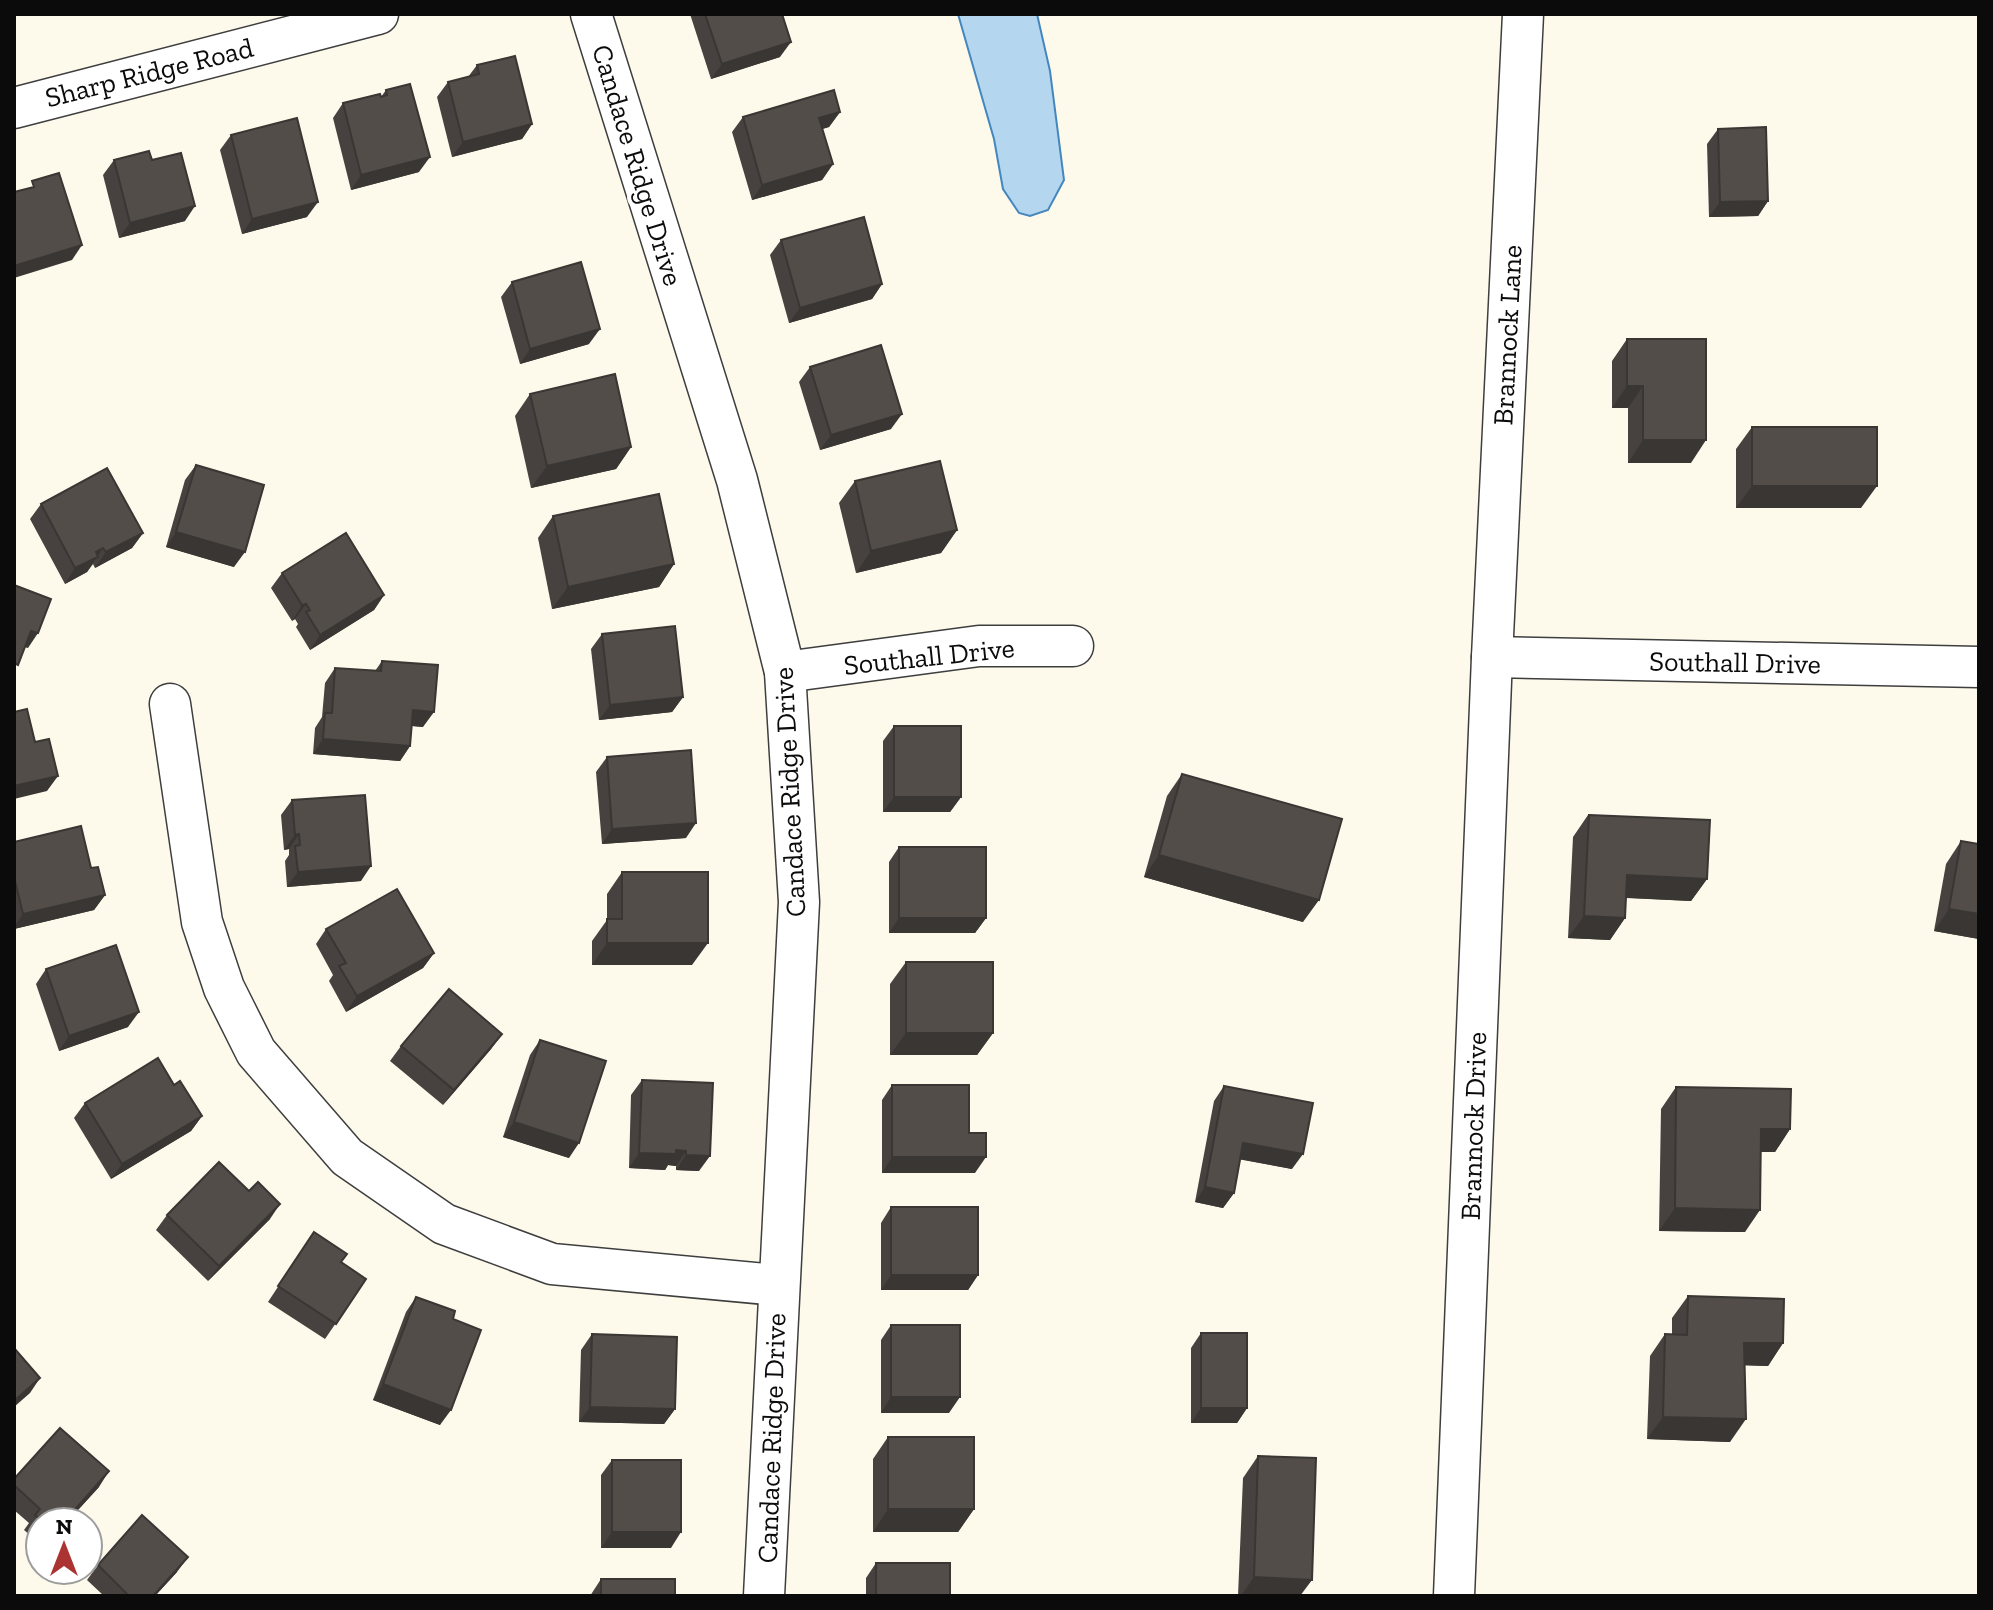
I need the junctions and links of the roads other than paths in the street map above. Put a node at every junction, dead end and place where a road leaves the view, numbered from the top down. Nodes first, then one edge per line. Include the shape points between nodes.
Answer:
1 (378, 14) edge
2 (591, 14) edge
3 (1523, 14) edge
4 (14, 108) edge
5 (1073, 646) dead end
6 (1492, 657) junction
7 (1979, 667) edge
8 (785, 672) junction
9 (170, 704) dead end
10 (777, 1285) junction
11 (764, 1596) edge
12 (1454, 1596) edge

1 - 4 street, Sharp Ridge Road
2 - 8 street, Candace Ridge Drive via 737,480
3 - 6 street, Brannock Lane
5 - 8 street, Southall Drive via 979,646
6 - 7 street, Southall Drive
6 - 12 street, Brannock Drive
8 - 10 street, Candace Ridge Drive via 799,902
9 - 10 street via 202,922 224,988 256,1052 347,1157 444,1224 552,1264
10 - 11 street, Candace Ridge Drive

